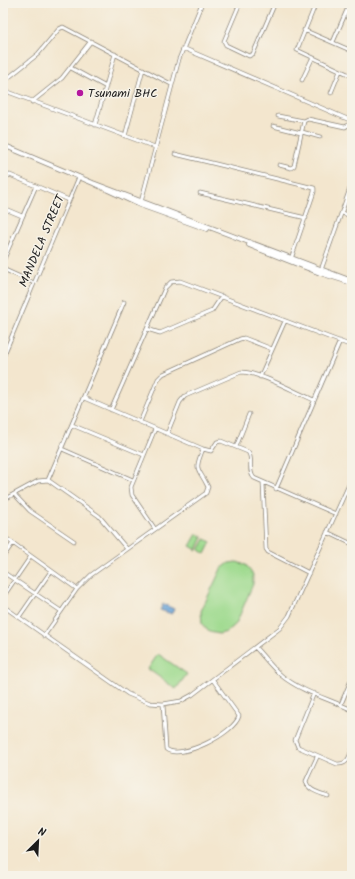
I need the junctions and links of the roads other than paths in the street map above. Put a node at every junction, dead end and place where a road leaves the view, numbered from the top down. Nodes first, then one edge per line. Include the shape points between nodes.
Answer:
1 (202, 3) edge
2 (240, 3) edge
3 (275, 3) edge
4 (316, 3) edge
5 (350, 3) edge
6 (304, 30) junction
7 (91, 41) junction
8 (333, 42) junction
9 (182, 48) junction
10 (352, 51) edge
11 (115, 54) junction
12 (312, 59) junction
13 (71, 68) junction
14 (143, 69) junction
15 (340, 71) junction
16 (352, 76) edge
17 (302, 80) dead end
18 (3, 82) edge
19 (171, 84) junction
20 (106, 87) junction
21 (3, 90) edge
22 (330, 93) dead end
23 (32, 102) junction
24 (278, 116) dead end
25 (304, 121) junction
26 (352, 122) edge
27 (95, 125) junction
28 (273, 126) dead end
29 (301, 133) junction
30 (125, 136) junction
31 (320, 137) dead end
32 (3, 145) edge
33 (155, 147) junction
34 (175, 154) dead end
35 (279, 165) dead end
36 (3, 177) edge
37 (79, 177) junction
38 (352, 183) edge
39 (36, 186) junction
40 (200, 193) dead end
41 (69, 200) junction
42 (141, 203) junction
43 (3, 208) edge
44 (342, 213) junction
45 (22, 216) junction
46 (352, 216) edge
47 (306, 218) junction
48 (291, 259) junction
49 (3, 261) edge
50 (3, 269) edge
51 (321, 271) junction
52 (352, 282) edge
53 (34, 283) junction
54 (222, 296) junction
55 (124, 302) dead end
56 (285, 321) junction
57 (147, 329) junction
58 (340, 341) junction
59 (352, 346) edge
60 (4, 349) edge
61 (272, 349) junction
62 (3, 357) edge
63 (260, 377) junction
64 (84, 398) junction
65 (314, 400) junction
66 (111, 410) junction
67 (249, 414) dead end
68 (140, 422) junction
69 (72, 425) junction
70 (155, 429) junction
71 (167, 434) junction
72 (236, 447) junction
73 (62, 449) junction
74 (203, 450) junction
75 (144, 455) junction
76 (352, 478) edge
77 (48, 480) junction
78 (133, 480) junction
79 (263, 483) junction
80 (276, 489) junction
81 (14, 494) junction
82 (3, 500) edge
83 (336, 514) junction
84 (155, 529) junction
85 (327, 532) junction
86 (3, 536) edge
87 (74, 541) dead end
88 (13, 543) junction
89 (352, 544) edge
90 (127, 549) junction
91 (31, 556) junction
92 (3, 557) edge
93 (51, 570) junction
94 (3, 572) edge
95 (309, 573) junction
96 (14, 580) junction
97 (77, 589) junction
98 (34, 594) junction
99 (3, 597) edge
100 (3, 606) edge
101 (61, 611) junction
102 (19, 617) junction
103 (44, 636) junction
104 (255, 647) junction
105 (352, 678) edge
106 (212, 680) junction
107 (314, 693) junction
108 (163, 704) junction
109 (341, 704) junction
110 (352, 710) edge
111 (352, 750) edge
112 (317, 757) junction
113 (328, 796) dead end

1 - 9 street
2 - 3 street via 224,41 226,45 249,56 253,54
4 - 6 street
5 - 8 street
6 - 8 street
6 - 12 street via 297,50
7 - 11 street
7 - 13 street
7 - 18 street via 61,27 36,56
8 - 10 street
9 - 19 street
9 - 26 street
11 - 14 street
11 - 20 street
12 - 15 street
12 - 17 street
13 - 20 street
13 - 23 street
14 - 19 street
14 - 30 street
15 - 16 street
15 - 22 street
19 - 33 street
20 - 27 street
21 - 23 street
23 - 27 street
24 - 25 street
25 - 26 street via 308,119 345,127
25 - 29 street
27 - 30 street
28 - 29 street
29 - 31 street
29 - 35 street via 294,166 292,168
30 - 33 street
32 - 37 main road
33 - 42 street
34 - 47 street via 312,187 314,192
36 - 39 street via 10,175
37 - 41 street, MANDELA STREET
37 - 42 main road
38 - 44 street
39 - 41 street
39 - 45 street
40 - 47 street
41 - 53 street, MANDELA STREET
42 - 48 main road
43 - 45 street
44 - 46 street
44 - 51 street
45 - 49 street
47 - 48 street
48 - 51 main road
50 - 53 street
51 - 52 main road
53 - 60 street, MANDELA STREET
54 - 56 street
54 - 57 street via 212,311 160,333
54 - 57 street via 180,281 172,282 165,288
55 - 64 street
56 - 58 street
56 - 61 street
57 - 66 street
58 - 59 street
58 - 65 street
60 - 62 street, MANDELA STREET
61 - 63 street
61 - 68 street via 244,338 163,374 158,379
63 - 65 street
63 - 71 street via 241,372 185,396
64 - 66 street
64 - 69 street
65 - 80 street
66 - 68 street
67 - 72 street
68 - 70 street
69 - 73 street
69 - 75 street
70 - 71 street
70 - 75 street
71 - 74 street
72 - 74 street via 219,441 213,450
72 - 79 street via 250,454 252,477
73 - 77 street
73 - 78 street
74 - 84 street via 197,465 208,490
75 - 78 street
76 - 83 street
77 - 81 street via 38,481
77 - 90 street via 99,516
78 - 84 street via 132,495
79 - 80 street
79 - 95 street via 266,549
80 - 83 street
81 - 82 street
81 - 87 street via 30,511
83 - 85 street
84 - 90 street
85 - 89 street
85 - 95 street
86 - 88 street
88 - 91 street
88 - 92 street
90 - 97 street via 91,575
91 - 93 street
91 - 96 street
93 - 97 street
93 - 98 street
94 - 96 street
95 - 104 street via 285,622
96 - 98 street
96 - 99 street
97 - 101 street
98 - 101 street
98 - 102 street
100 - 102 street
101 - 103 street
102 - 103 street
103 - 108 street via 128,694 143,701
104 - 106 street
104 - 107 street via 284,678
105 - 109 street
106 - 108 street via 181,701
106 - 108 street via 239,716 235,723 217,738 199,747 173,752 166,749
107 - 109 street
107 - 112 street via 295,740 298,747
109 - 110 street
111 - 112 street via 347,762 342,765
112 - 113 street via 306,781 307,785

